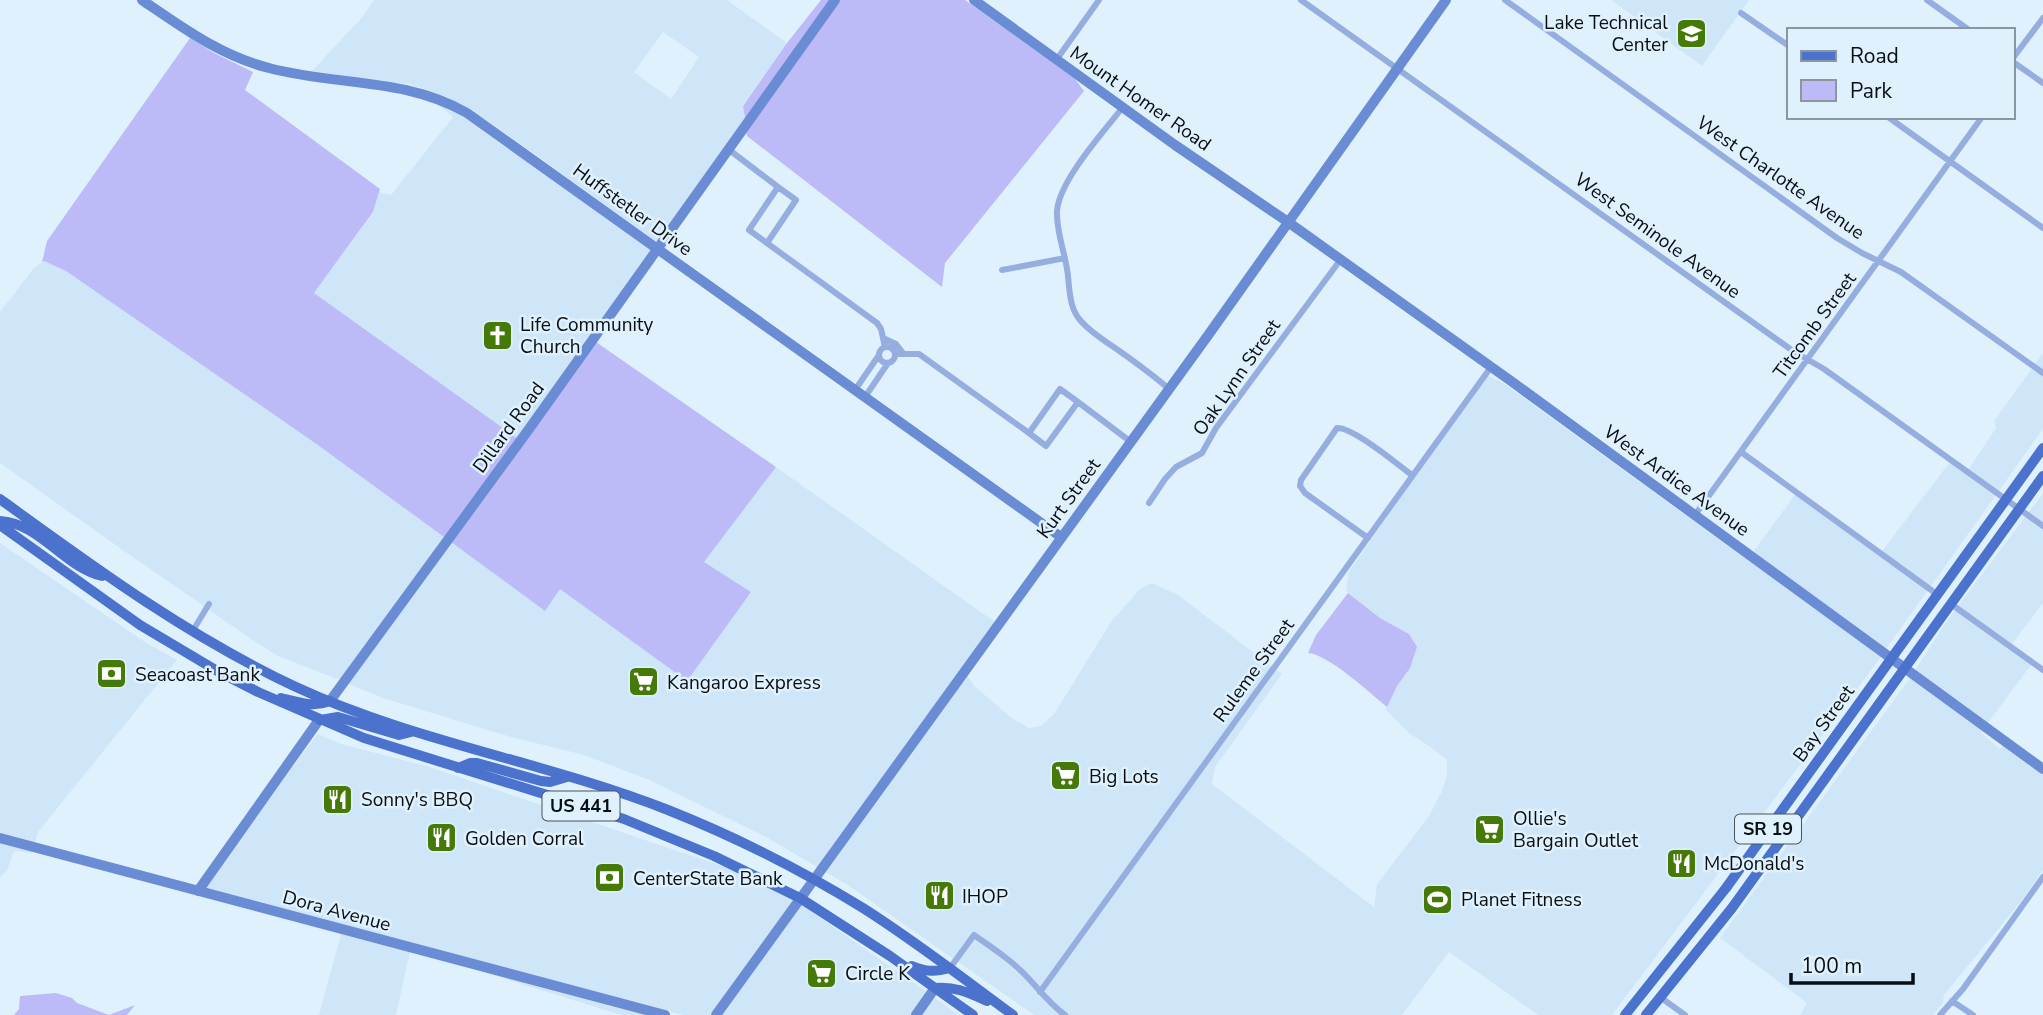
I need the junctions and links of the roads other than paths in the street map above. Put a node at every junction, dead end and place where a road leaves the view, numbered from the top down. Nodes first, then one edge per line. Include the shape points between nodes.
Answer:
1 (142, 0) edge
2 (835, 0) edge
3 (1100, 0) edge
4 (1301, 0) edge
5 (1446, 0) edge
6 (1505, 0) edge
7 (1927, 0) edge
8 (978, 1) edge
9 (1741, 13) dead end
10 (2043, 18) edge
11 (1966, 28) edge
12 (1787, 45) edge
13 (2015, 57) edge
14 (1057, 59) junction
15 (2015, 62) edge
16 (1398, 68) junction
17 (2043, 83) edge
18 (1123, 107) junction
19 (1891, 119) edge
20 (1980, 119) edge
21 (728, 149) junction
22 (1949, 161) junction
23 (779, 187) junction
24 (1288, 222) junction
25 (2043, 228) edge
26 (767, 243) junction
27 (657, 248) junction
28 (1065, 257) junction
29 (1340, 259) junction
30 (1878, 261) junction
31 (1002, 270) dead end
32 (883, 338) junction
33 (885, 347) junction
34 (904, 353) junction
35 (895, 354) junction
36 (879, 355) junction
37 (1808, 360) junction
38 (888, 363) junction
39 (1491, 367) junction
40 (2043, 373) edge
41 (862, 380) junction
42 (872, 387) junction
43 (1170, 389) junction
44 (855, 390) junction
45 (866, 397) junction
46 (1078, 402) junction
47 (1029, 433) junction
48 (1131, 442) junction
49 (2043, 448) edge
50 (1741, 452) junction
51 (1412, 475) junction
52 (2043, 476) edge
53 (2002, 497) junction
54 (2, 502) edge
55 (1149, 503) dead end
56 (2020, 508) junction
57 (1695, 515) junction
58 (0, 523) edge
59 (2043, 526) edge
60 (1061, 537) junction
61 (1368, 538) junction
62 (108, 576) junction
63 (1938, 595) junction
64 (209, 604) dead end
65 (1951, 604) junction
66 (191, 632) junction
67 (1891, 658) junction
68 (1905, 668) junction
69 (2043, 670) edge
70 (258, 692) junction
71 (330, 701) junction
72 (319, 720) junction
73 (411, 732) junction
74 (458, 768) junction
75 (2043, 769) edge
76 (568, 777) junction
77 (1804, 780) junction
78 (1817, 789) junction
79 (0, 838) edge
80 (2043, 877) edge
81 (814, 878) junction
82 (198, 891) junction
83 (800, 898) junction
84 (1699, 923) junction
85 (1712, 934) junction
86 (890, 956) junction
87 (950, 968) junction
88 (935, 988) junction
89 (1040, 992) junction
90 (1660, 997) junction
91 (1952, 1001) junction
92 (1009, 1012) edge
93 (665, 1015) edge
94 (716, 1015) edge
95 (916, 1015) edge
96 (973, 1015) edge
97 (1065, 1015) edge
98 (1625, 1015) edge
99 (1646, 1015) edge
100 (1685, 1015) edge
101 (1940, 1015) edge
102 (1973, 1015) edge

1 - 27 street, Huffstetler Drive via 201,40 242,60 280,71 411,90 459,108
2 - 21 street, Dillard Road
3 - 14 street
4 - 16 street, West Seminole Avenue
5 - 16 street, Kurt Street
6 - 30 street, West Charlotte Avenue via 1837,238
7 - 11 street
8 - 14 street, Mount Homer Road
9 - 12 street
10 - 13 street
14 - 18 street, Mount Homer Road
15 - 17 street
16 - 24 street, Kurt Street
16 - 37 street, West Seminole Avenue
18 - 24 street, Mount Homer Road
18 - 28 street via 1059,199 1057,215
19 - 22 street
20 - 22 street, Titcomb Street
21 - 23 street
21 - 27 street, Dillard Road
22 - 25 street
22 - 30 street, Titcomb Street
23 - 26 street via 796,200
23 - 26 street via 748,230
24 - 29 street, West Ardice Avenue
24 - 43 street, Kurt Street
26 - 32 street via 877,323
27 - 44 street, Huffstetler Drive
27 - 71 street, Dillard Road
28 - 31 street
28 - 43 street via 1071,304 1080,321
29 - 39 street, West Ardice Avenue
29 - 55 street, Oak Lynn Street via 1202,453 1176,467
30 - 37 street, Titcomb Street
30 - 40 street, West Charlotte Avenue via 1901,272
32 - 33 street
32 - 34 street
33 - 35 street
33 - 36 street
34 - 35 street
34 - 47 street via 919,354
35 - 38 street
36 - 38 street
36 - 41 street
37 - 50 street, Titcomb Street
37 - 53 street, West Seminole Avenue
38 - 42 street
39 - 51 street, Ruleme Street
39 - 57 street, West Ardice Avenue
41 - 42 street
41 - 44 street
42 - 45 street
43 - 48 street, Kurt Street
44 - 45 street, Huffstetler Drive
45 - 60 street, Huffstetler Drive
46 - 47 street via 1046,446
46 - 47 street via 1060,389
46 - 48 street
48 - 60 street, Kurt Street
49 - 53 main road, Bay Street / SR 19
50 - 57 street, Titcomb Street
50 - 63 street
51 - 61 street, Ruleme Street
51 - 61 street via 1355,433 1337,428 1300,486
52 - 56 main road, Bay Street / SR 19
53 - 56 street, West Seminole Avenue
53 - 63 main road, Bay Street / SR 19
54 - 62 main road, US 441
56 - 59 street, West Seminole Avenue
56 - 65 main road, Bay Street / SR 19
57 - 67 street, West Ardice Avenue
58 - 62 main road via 16,524 80,567
58 - 70 main road, US 441 via 140,625
60 - 81 street, Kurt Street
61 - 89 street, Ruleme Street
62 - 66 main road, US 441
63 - 67 main road, Bay Street / SR 19
64 - 66 street
65 - 68 main road, Bay Street / SR 19
65 - 69 street
66 - 71 main road, US 441
67 - 68 street, West Ardice Avenue
67 - 77 main road, Bay Street / SR 19
68 - 75 street, West Ardice Avenue
68 - 78 main road, Bay Street / SR 19
70 - 71 main road via 309,705
70 - 72 main road, US 441
71 - 73 main road, US 441
72 - 73 main road via 338,717 399,735
72 - 74 main road, US 441
72 - 82 street
73 - 76 main road, US 441
74 - 76 main road via 477,763 550,782
74 - 83 main road, US 441 via 653,830
76 - 81 main road, US 441 via 685,817
77 - 78 street
77 - 84 main road, Bay Street / SR 19
78 - 85 main road, Bay Street / SR 19
79 - 82 street, Dora Avenue
80 - 91 street
81 - 83 street, Kurt Street
81 - 87 main road, US 441
82 - 93 street, Dora Avenue
83 - 86 main road, US 441
83 - 94 street, Kurt Street
84 - 85 street
84 - 98 main road, Bay Street / SR 19
85 - 90 main road, Bay Street / SR 19
86 - 87 main road via 921,970
86 - 88 main road, US 441
87 - 89 street via 974,935 1003,955
87 - 92 main road, US 441
88 - 92 main road via 958,988
88 - 95 street
88 - 96 main road, US 441
89 - 97 street
90 - 99 main road, Bay Street / SR 19
90 - 100 street
91 - 101 street
91 - 102 street

